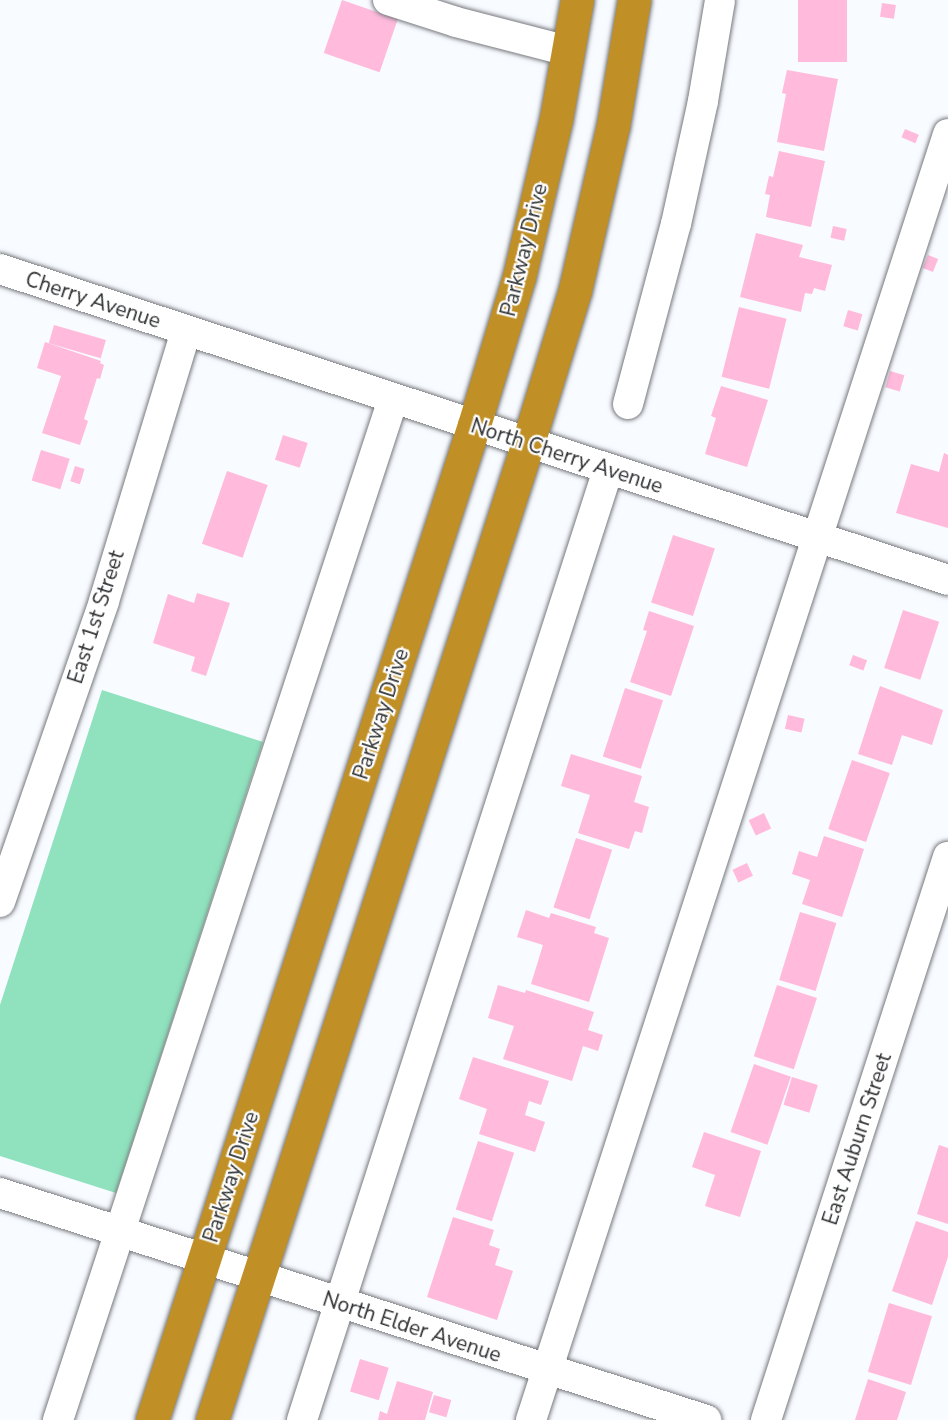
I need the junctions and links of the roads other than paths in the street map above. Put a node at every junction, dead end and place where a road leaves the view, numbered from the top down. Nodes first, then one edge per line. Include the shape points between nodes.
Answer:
1 (388, 0) edge
2 (577, 0) edge
3 (634, 0) edge
4 (720, 0) edge
5 (568, 51) junction
6 (948, 134) edge
7 (0, 269) edge
8 (186, 331) junction
9 (393, 399) junction
10 (628, 404) dead end
11 (474, 425) junction
12 (528, 443) junction
13 (608, 470) junction
14 (819, 538) junction
15 (948, 580) edge
16 (948, 857) edge
17 (0, 902) edge
18 (0, 1193) edge
19 (118, 1232) junction
20 (204, 1260) junction
21 (258, 1277) junction
22 (340, 1304) junction
23 (547, 1370) junction
24 (58, 1420) edge
25 (152, 1420) edge
26 (212, 1420) edge
27 (302, 1420) edge
28 (531, 1420) edge
29 (706, 1420) edge
30 (766, 1420) edge

1 - 5 street
2 - 5 highway, Parkway Drive
3 - 12 highway via 613,126 575,290
4 - 10 street via 676,224
5 - 11 highway, Parkway Drive via 519,277
6 - 14 street
7 - 8 street, Cherry Avenue
8 - 9 street, North Cherry Avenue
8 - 17 street, East 1st Street via 104,602
9 - 11 street, North Cherry Avenue
9 - 19 street
11 - 12 street, North Cherry Avenue
11 - 20 highway, Parkway Drive
12 - 13 street, North Cherry Avenue
12 - 21 highway
13 - 14 street, North Cherry Avenue
13 - 22 street
14 - 15 street, North Cherry Avenue
14 - 23 street
16 - 30 street, East Auburn Street
18 - 19 street, North Elder Avenue
19 - 20 street, North Elder Avenue
19 - 24 street
20 - 21 street, North Elder Avenue
20 - 25 highway, Parkway Drive
21 - 22 street, North Elder Avenue
21 - 26 highway
22 - 23 street, North Elder Avenue
22 - 27 street
23 - 28 street
23 - 29 street, North Elder Avenue

